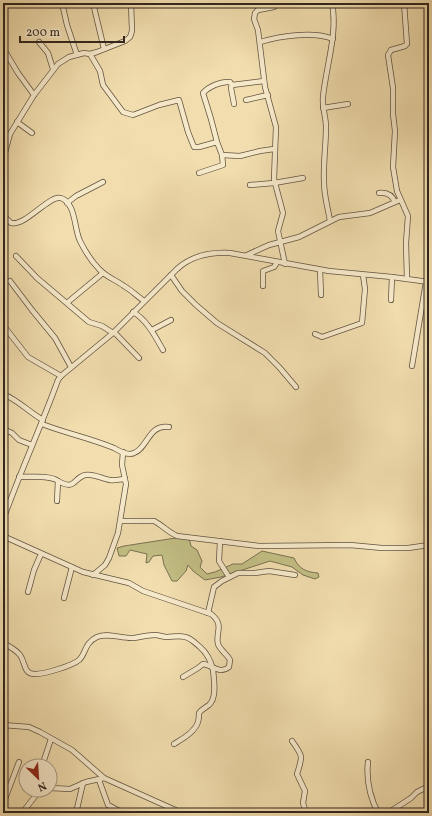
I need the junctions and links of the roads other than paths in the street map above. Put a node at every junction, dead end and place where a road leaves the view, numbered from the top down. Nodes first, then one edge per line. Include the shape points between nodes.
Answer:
1 (62, 3) edge
2 (93, 3) edge
3 (131, 3) edge
4 (260, 3) edge
5 (332, 3) edge
6 (404, 3) edge
7 (274, 7) dead end
8 (257, 10) junction
9 (333, 39) junction
10 (39, 42) dead end
11 (260, 42) junction
12 (3, 48) edge
13 (104, 49) junction
14 (90, 54) junction
15 (77, 55) junction
16 (53, 69) junction
17 (264, 81) junction
18 (232, 85) junction
19 (34, 95) junction
20 (268, 95) junction
21 (246, 100) dead end
22 (234, 104) dead end
23 (348, 104) dead end
24 (323, 108) junction
25 (17, 122) junction
26 (32, 133) dead end
27 (217, 142) junction
28 (274, 149) junction
29 (222, 155) junction
30 (3, 160) edge
31 (199, 173) dead end
32 (303, 178) dead end
33 (104, 182) dead end
34 (274, 183) junction
35 (250, 184) dead end
36 (379, 192) dead end
37 (398, 201) junction
38 (67, 203) junction
39 (3, 215) edge
40 (330, 221) junction
41 (279, 242) junction
42 (247, 255) junction
43 (16, 256) dead end
44 (276, 262) junction
45 (285, 264) junction
46 (320, 270) junction
47 (103, 273) junction
48 (171, 275) junction
49 (363, 275) junction
50 (392, 277) junction
51 (407, 279) junction
52 (10, 281) dead end
53 (428, 282) edge
54 (263, 286) dead end
55 (321, 295) dead end
56 (391, 300) dead end
57 (144, 301) junction
58 (68, 302) junction
59 (133, 312) junction
60 (171, 320) dead end
61 (3, 325) edge
62 (152, 330) junction
63 (113, 333) junction
64 (315, 334) dead end
65 (163, 350) dead end
66 (139, 358) dead end
67 (412, 366) dead end
68 (71, 367) junction
69 (61, 376) junction
70 (296, 388) dead end
71 (3, 394) edge
72 (42, 422) junction
73 (169, 427) dead end
74 (3, 429) edge
75 (32, 445) junction
76 (123, 452) junction
77 (19, 477) junction
78 (125, 479) junction
79 (58, 480) junction
80 (57, 501) dead end
81 (5, 507) edge
82 (3, 520) edge
83 (121, 521) junction
84 (429, 527) edge
85 (3, 536) edge
86 (220, 541) junction
87 (429, 542) edge
88 (429, 545) edge
89 (41, 554) junction
90 (72, 567) junction
91 (93, 575) junction
92 (295, 575) dead end
93 (229, 577) junction
94 (28, 592) dead end
95 (64, 598) dead end
96 (208, 613) junction
97 (3, 643) edge
98 (213, 668) junction
99 (182, 677) dead end
100 (3, 725) edge
101 (51, 739) junction
102 (292, 741) dead end
103 (174, 744) dead end
104 (45, 758) edge
105 (368, 762) dead end
106 (18, 765) edge
107 (102, 779) junction
108 (83, 783) junction
109 (429, 786) edge
110 (58, 788) edge
111 (34, 798) edge
112 (3, 804) edge
113 (22, 813) edge
114 (76, 813) edge
115 (123, 813) edge
116 (182, 813) edge
117 (306, 813) edge
118 (378, 813) edge
119 (388, 813) edge

1 - 15 street
2 - 13 street
3 - 13 street via 130,37
4 - 8 street
5 - 9 street
6 - 37 street via 407,44 391,50 388,55 396,131 393,167
7 - 8 street
8 - 11 street via 254,19
9 - 11 street via 327,36 298,36 277,37
9 - 24 street
10 - 16 street via 48,53
11 - 17 street
12 - 19 street
13 - 14 street
14 - 15 street
14 - 27 street via 100,71 103,85 124,112 133,115 179,100 194,147
15 - 16 street via 63,60
16 - 19 street
17 - 18 street
17 - 20 street
18 - 22 street
18 - 27 street via 226,82 208,88 203,93
19 - 25 street
20 - 21 street
20 - 28 street via 276,127
23 - 24 street
24 - 40 street via 326,127 324,183
25 - 26 street
25 - 30 street via 10,134
27 - 29 street
28 - 29 street via 240,156
28 - 34 street
29 - 31 street via 223,165
32 - 34 street
33 - 38 street
34 - 35 street
34 - 41 street via 283,213 278,231
36 - 37 street
37 - 40 street via 370,213 339,217
37 - 51 street via 408,216
38 - 39 street via 62,198 52,199 16,224 11,223
38 - 47 street via 74,215 80,240
40 - 41 street via 299,237
41 - 42 street
41 - 45 street
42 - 44 street
42 - 48 street via 217,252 193,258
43 - 58 street via 37,278
44 - 45 street
44 - 54 street via 274,266 263,271
45 - 46 street
46 - 49 street
46 - 55 street
47 - 57 street
47 - 58 street
48 - 57 street
48 - 70 street via 196,305 217,323 265,353
49 - 50 street
49 - 64 street via 366,290 362,324 322,337
50 - 51 street
50 - 56 street
51 - 53 street
52 - 68 street via 55,338
53 - 67 street
57 - 59 street
58 - 63 street via 89,322
59 - 62 street
59 - 63 street
60 - 62 street
61 - 69 street via 28,357
62 - 65 street
63 - 66 street
63 - 68 street
68 - 69 street
69 - 72 street
71 - 72 street via 20,403
72 - 75 street
72 - 76 street
73 - 76 street via 156,430 136,453
74 - 75 street
75 - 77 street
76 - 78 street
77 - 79 street via 50,477
77 - 81 street
78 - 79 street via 108,480 88,475 70,484
78 - 83 street
79 - 80 street
81 - 82 street
83 - 86 street via 154,521 177,536
83 - 91 street via 109,558
84 - 87 street
85 - 89 street
86 - 88 street via 258,546 350,545 408,548
86 - 93 street via 219,561
89 - 90 street
89 - 94 street
90 - 91 street
90 - 95 street
91 - 96 street via 129,583 143,591
92 - 93 street via 269,571 238,573
93 - 96 street via 214,587
96 - 98 street via 218,623 219,645 230,660 229,667 225,670
97 - 98 street via 19,655 27,672 37,674 63,668 77,661 88,644 98,637 180,636 192,640 206,653
98 - 99 street via 203,664
98 - 103 street via 212,701 199,713 196,728
100 - 101 street via 28,727
101 - 104 street
101 - 107 street via 72,750
102 - 117 street via 301,754 302,760 297,774 305,791 303,803
105 - 118 street via 368,785
106 - 112 street
107 - 108 street
107 - 115 street via 108,805
107 - 116 street
108 - 110 street via 70,789
108 - 114 street
109 - 119 street
111 - 113 street

